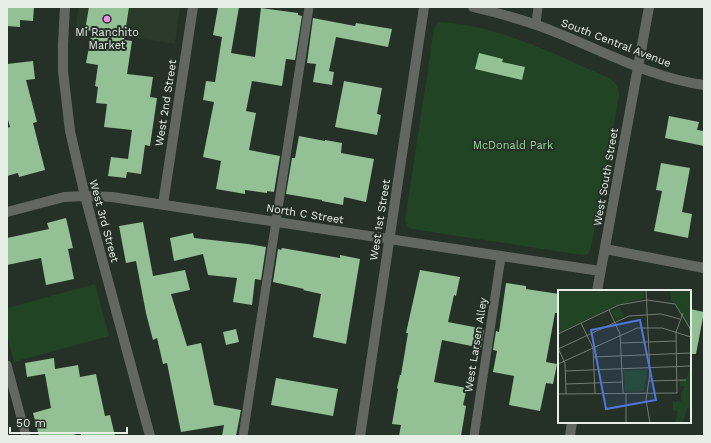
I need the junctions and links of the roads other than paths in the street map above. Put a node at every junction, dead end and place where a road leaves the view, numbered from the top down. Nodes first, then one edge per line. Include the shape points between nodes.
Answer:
1 (65, 7) edge
2 (193, 7) edge
3 (309, 7) edge
4 (424, 7) edge
5 (473, 7) edge
6 (538, 7) edge
7 (649, 7) edge
8 (536, 24) junction
9 (638, 67) junction
10 (704, 85) edge
11 (85, 196) junction
12 (163, 204) junction
13 (7, 212) edge
14 (276, 221) junction
15 (389, 239) junction
16 (605, 249) junction
17 (501, 257) junction
18 (704, 268) edge
19 (600, 271) junction
20 (596, 290) edge
21 (7, 364) edge
22 (572, 423) edge
23 (26, 436) edge
24 (150, 436) edge
25 (244, 436) edge
26 (360, 436) edge
27 (474, 436) edge
28 (570, 436) edge

1 - 11 street, West 3rd Street via 63,71 66,105
2 - 12 street, West 2nd Street
3 - 14 lane
4 - 15 street, West 1st Street
5 - 8 street, South Central Avenue
6 - 8 lane
7 - 9 street, West South Street
8 - 9 street, South Central Avenue
9 - 10 street, South Central Avenue
9 - 16 street, West South Street
11 - 12 street, North C Street
11 - 13 street, North C Street via 64,197
11 - 24 street, West 3rd Street
12 - 14 street, North C Street
14 - 15 street, North C Street
14 - 25 lane
15 - 17 street, North C Street
15 - 26 street, West 1st Street
16 - 18 street
16 - 19 street, West South Street
17 - 19 street, North C Street
17 - 27 lane, West Larsen Alley
19 - 20 street, West South Street
21 - 23 lane
22 - 28 street

